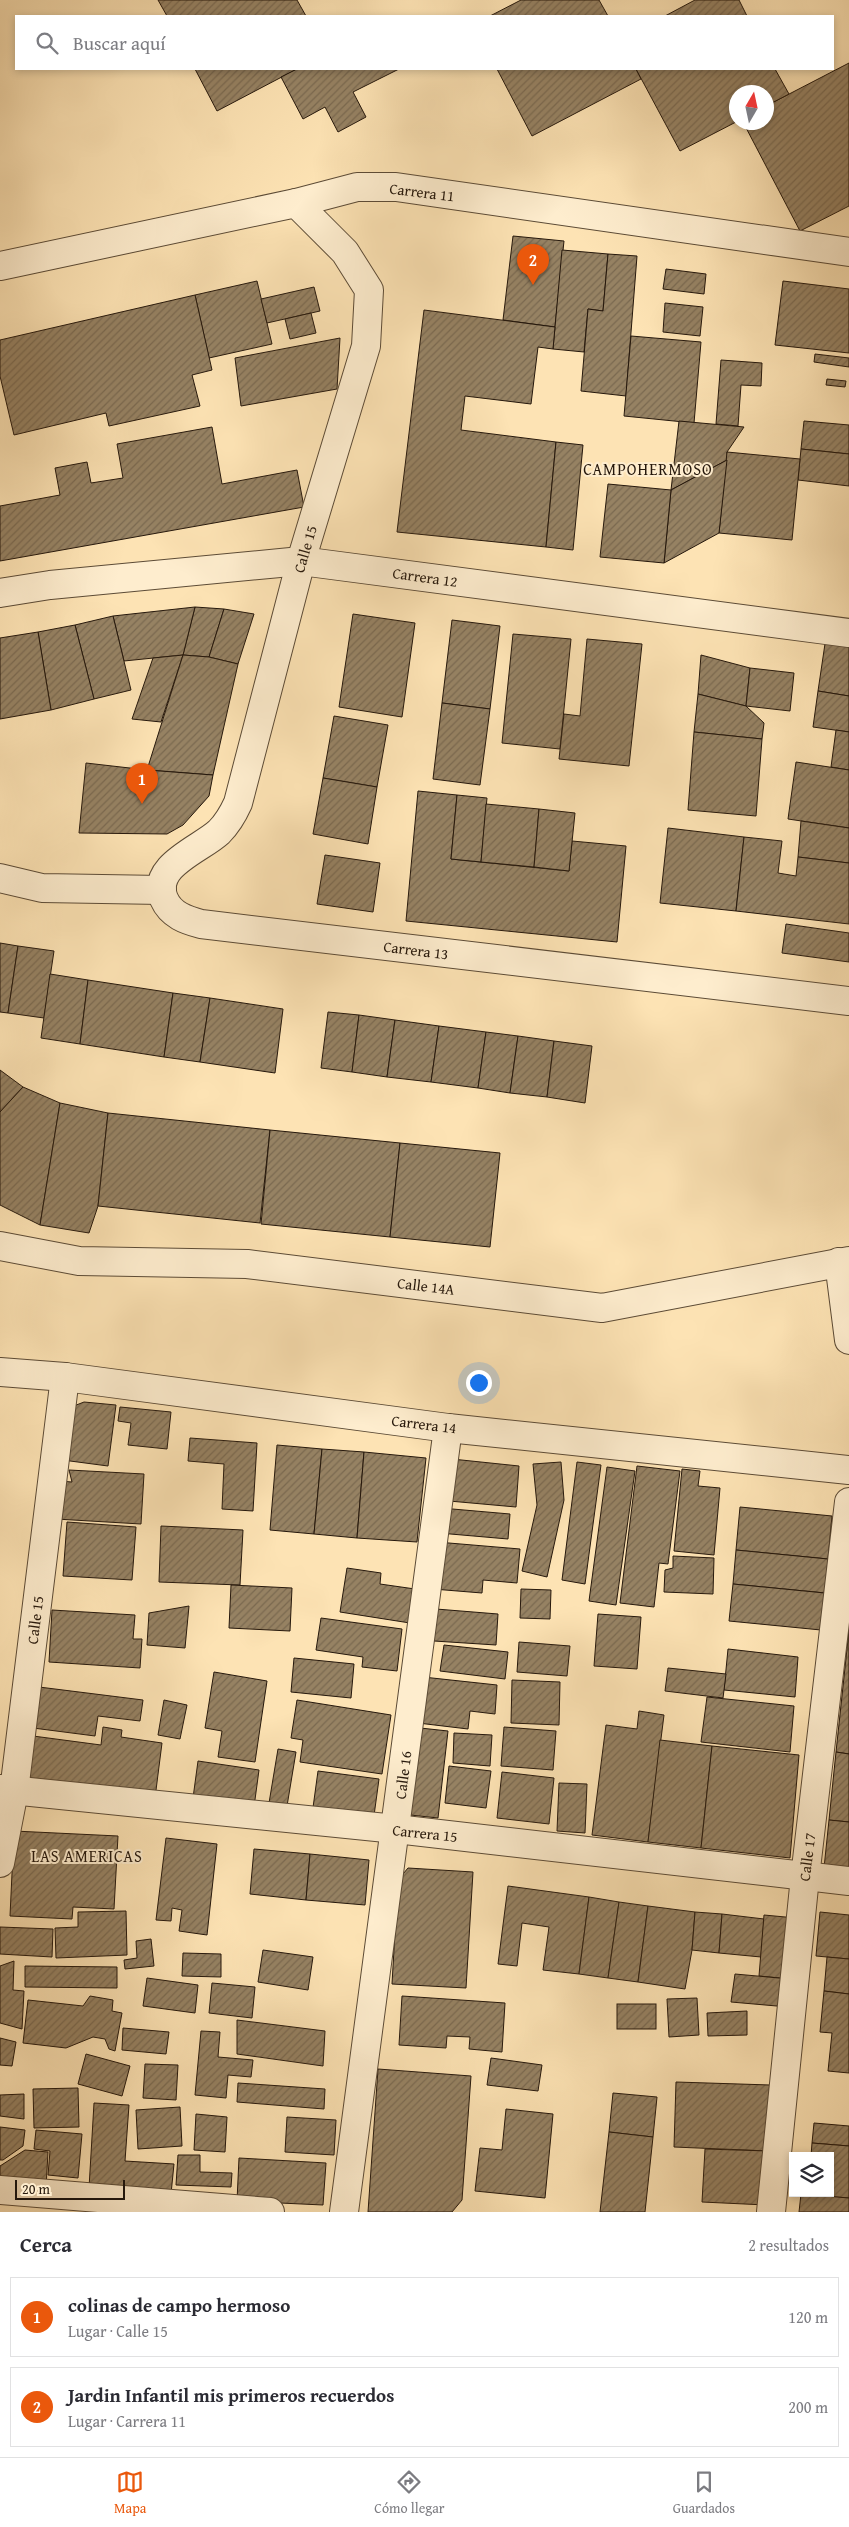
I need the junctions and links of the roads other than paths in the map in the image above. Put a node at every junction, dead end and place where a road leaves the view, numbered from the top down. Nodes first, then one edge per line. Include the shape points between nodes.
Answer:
1 (296, 203) junction
2 (849, 252) edge
3 (0, 266) edge
4 (301, 561) junction
5 (0, 593) edge
6 (849, 633) edge
7 (0, 878) edge
8 (162, 890) junction
9 (849, 1001) edge
10 (0, 1246) edge
11 (844, 1262) edge
12 (849, 1340) edge
13 (0, 1372) edge
14 (65, 1377) junction
15 (448, 1428) junction
16 (849, 1470) edge
17 (849, 1502) edge
18 (7, 1790) edge
19 (396, 1829) junction
20 (0, 1863) edge
21 (805, 1877) junction
22 (849, 1881) edge
23 (0, 2190) edge
24 (270, 2212) edge
25 (344, 2212) edge
26 (771, 2212) edge

1 - 2 street, Carrera 11 via 357,187 396,187
1 - 3 street, Carrera 11
1 - 4 street, Calle 15 via 345,252 369,290 366,346
4 - 5 street, Carrera 12 via 50,585
4 - 6 street, Carrera 12
4 - 8 street, Calle 15 via 238,803 218,832 169,869 162,882
7 - 8 street via 42,888
8 - 9 street, Carrera 13 via 167,904 177,915 202,924
10 - 11 street, Calle 14A via 79,1261 247,1264 602,1308
11 - 12 street
13 - 14 street, Carrera 14
14 - 15 street, Carrera 14
14 - 18 street, Calle 15
15 - 16 street, Carrera 14
15 - 19 street, Calle 16
17 - 21 street, Calle 17
18 - 19 street, Carrera 15
18 - 20 street, Calle 15
19 - 21 street, Carrera 15
19 - 25 street, Calle 16
21 - 22 street, Carrera 15
21 - 26 street, Calle 17
23 - 24 street

